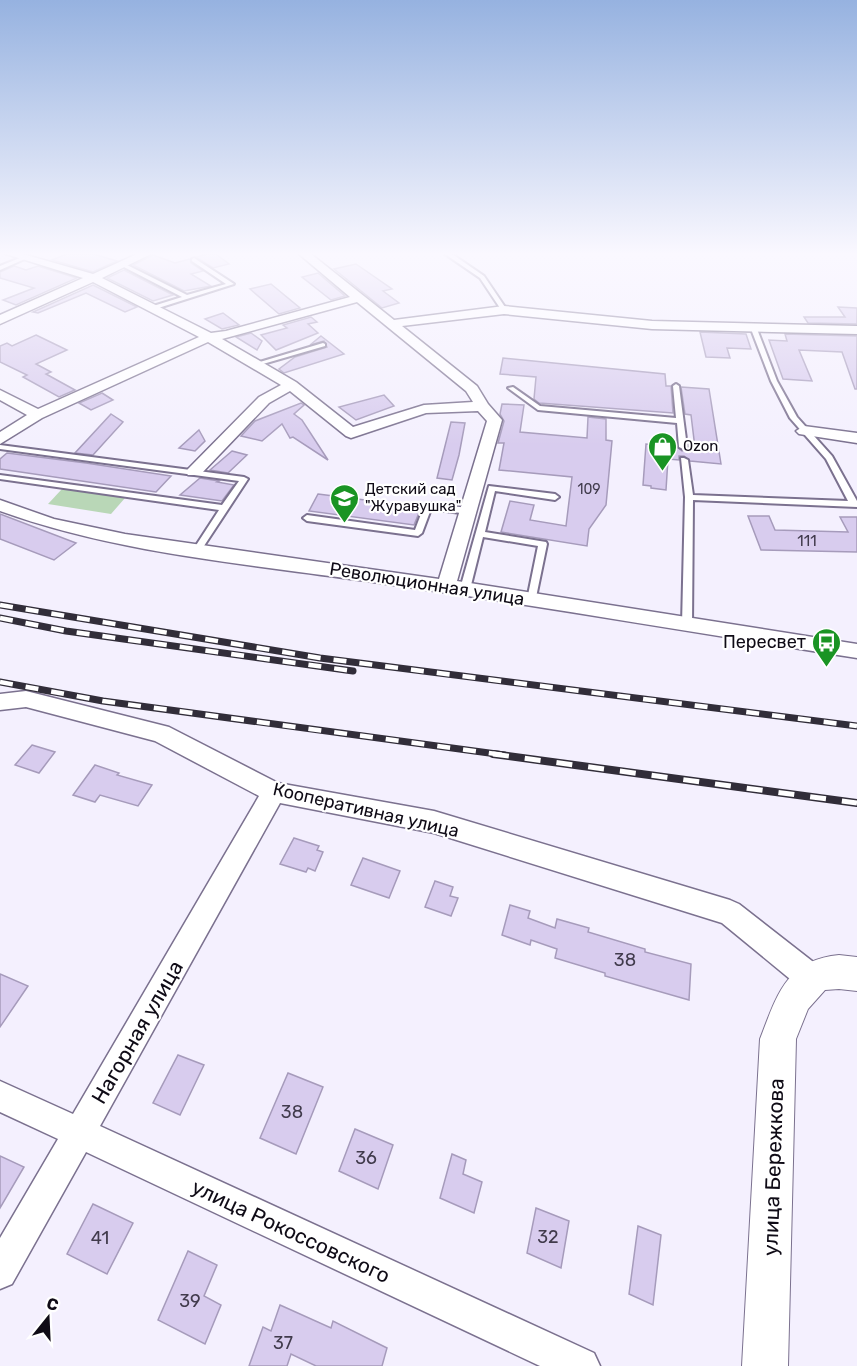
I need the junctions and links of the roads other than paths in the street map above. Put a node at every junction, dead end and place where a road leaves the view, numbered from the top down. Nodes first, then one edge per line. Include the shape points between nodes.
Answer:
1 (171, 318) edge
2 (288, 318) edge
3 (384, 318) edge
4 (442, 318) edge
5 (580, 318) edge
6 (392, 324) junction
7 (754, 329) junction
8 (857, 330) edge
9 (209, 337) junction
10 (324, 345) dead end
11 (256, 364) junction
12 (291, 385) junction
13 (676, 386) dead end
14 (512, 388) dead end
15 (0, 394) edge
16 (482, 406) junction
17 (38, 415) junction
18 (680, 421) junction
19 (804, 431) junction
20 (857, 438) edge
21 (0, 439) edge
22 (0, 447) edge
23 (683, 447) dead end
24 (684, 460) dead end
25 (194, 472) junction
26 (0, 477) edge
27 (555, 496) dead end
28 (688, 497) junction
29 (855, 504) edge
30 (0, 505) edge
31 (224, 508) junction
32 (468, 511) junction
33 (307, 518) dead end
34 (480, 534) junction
35 (196, 550) junction
36 (446, 586) junction
37 (465, 589) junction
38 (532, 600) junction
39 (687, 625) junction
40 (857, 651) edge
41 (0, 702) edge
42 (274, 792) junction
43 (857, 974) edge
44 (812, 978) junction
45 (0, 1096) edge
46 (79, 1132) junction
47 (0, 1272) edge
48 (581, 1366) edge
49 (765, 1366) edge

1 - 9 street
2 - 9 street
3 - 6 street
4 - 6 street
5 - 7 street
6 - 16 street via 472,389
7 - 8 street
7 - 19 lane via 774,381
9 - 11 street
9 - 17 street
10 - 11 lane
11 - 12 street
12 - 16 street via 351,433 424,409
12 - 25 street via 264,400
13 - 18 lane
14 - 18 lane via 538,408
15 - 17 street
16 - 32 street via 495,420
17 - 21 street
18 - 23 lane
19 - 20 street
19 - 29 lane via 829,458
22 - 25 lane
24 - 28 lane
25 - 31 lane via 244,479
26 - 31 lane
27 - 34 lane via 492,488
28 - 29 lane
28 - 39 lane
30 - 35 street, Революционная улица via 50,523 125,540
31 - 35 lane
32 - 33 lane via 428,506 418,533
32 - 36 street
34 - 37 lane
34 - 38 lane via 543,544
35 - 36 street, Революционная улица
36 - 37 street, Революционная улица
37 - 38 street, Революционная улица
38 - 39 street, Революционная улица
39 - 40 street, Революционная улица
41 - 42 street, Кооперативная улица via 26,699 161,733
42 - 44 street, Кооперативная улица via 434,822 730,913
42 - 46 street, Нагорная улица
43 - 44 street via 838,970
44 - 49 street, улица Бережкова via 792,1000 778,1039
45 - 46 street, улица Рокоссовского
46 - 47 street, Нагорная улица
46 - 48 street, улица Рокоссовского

